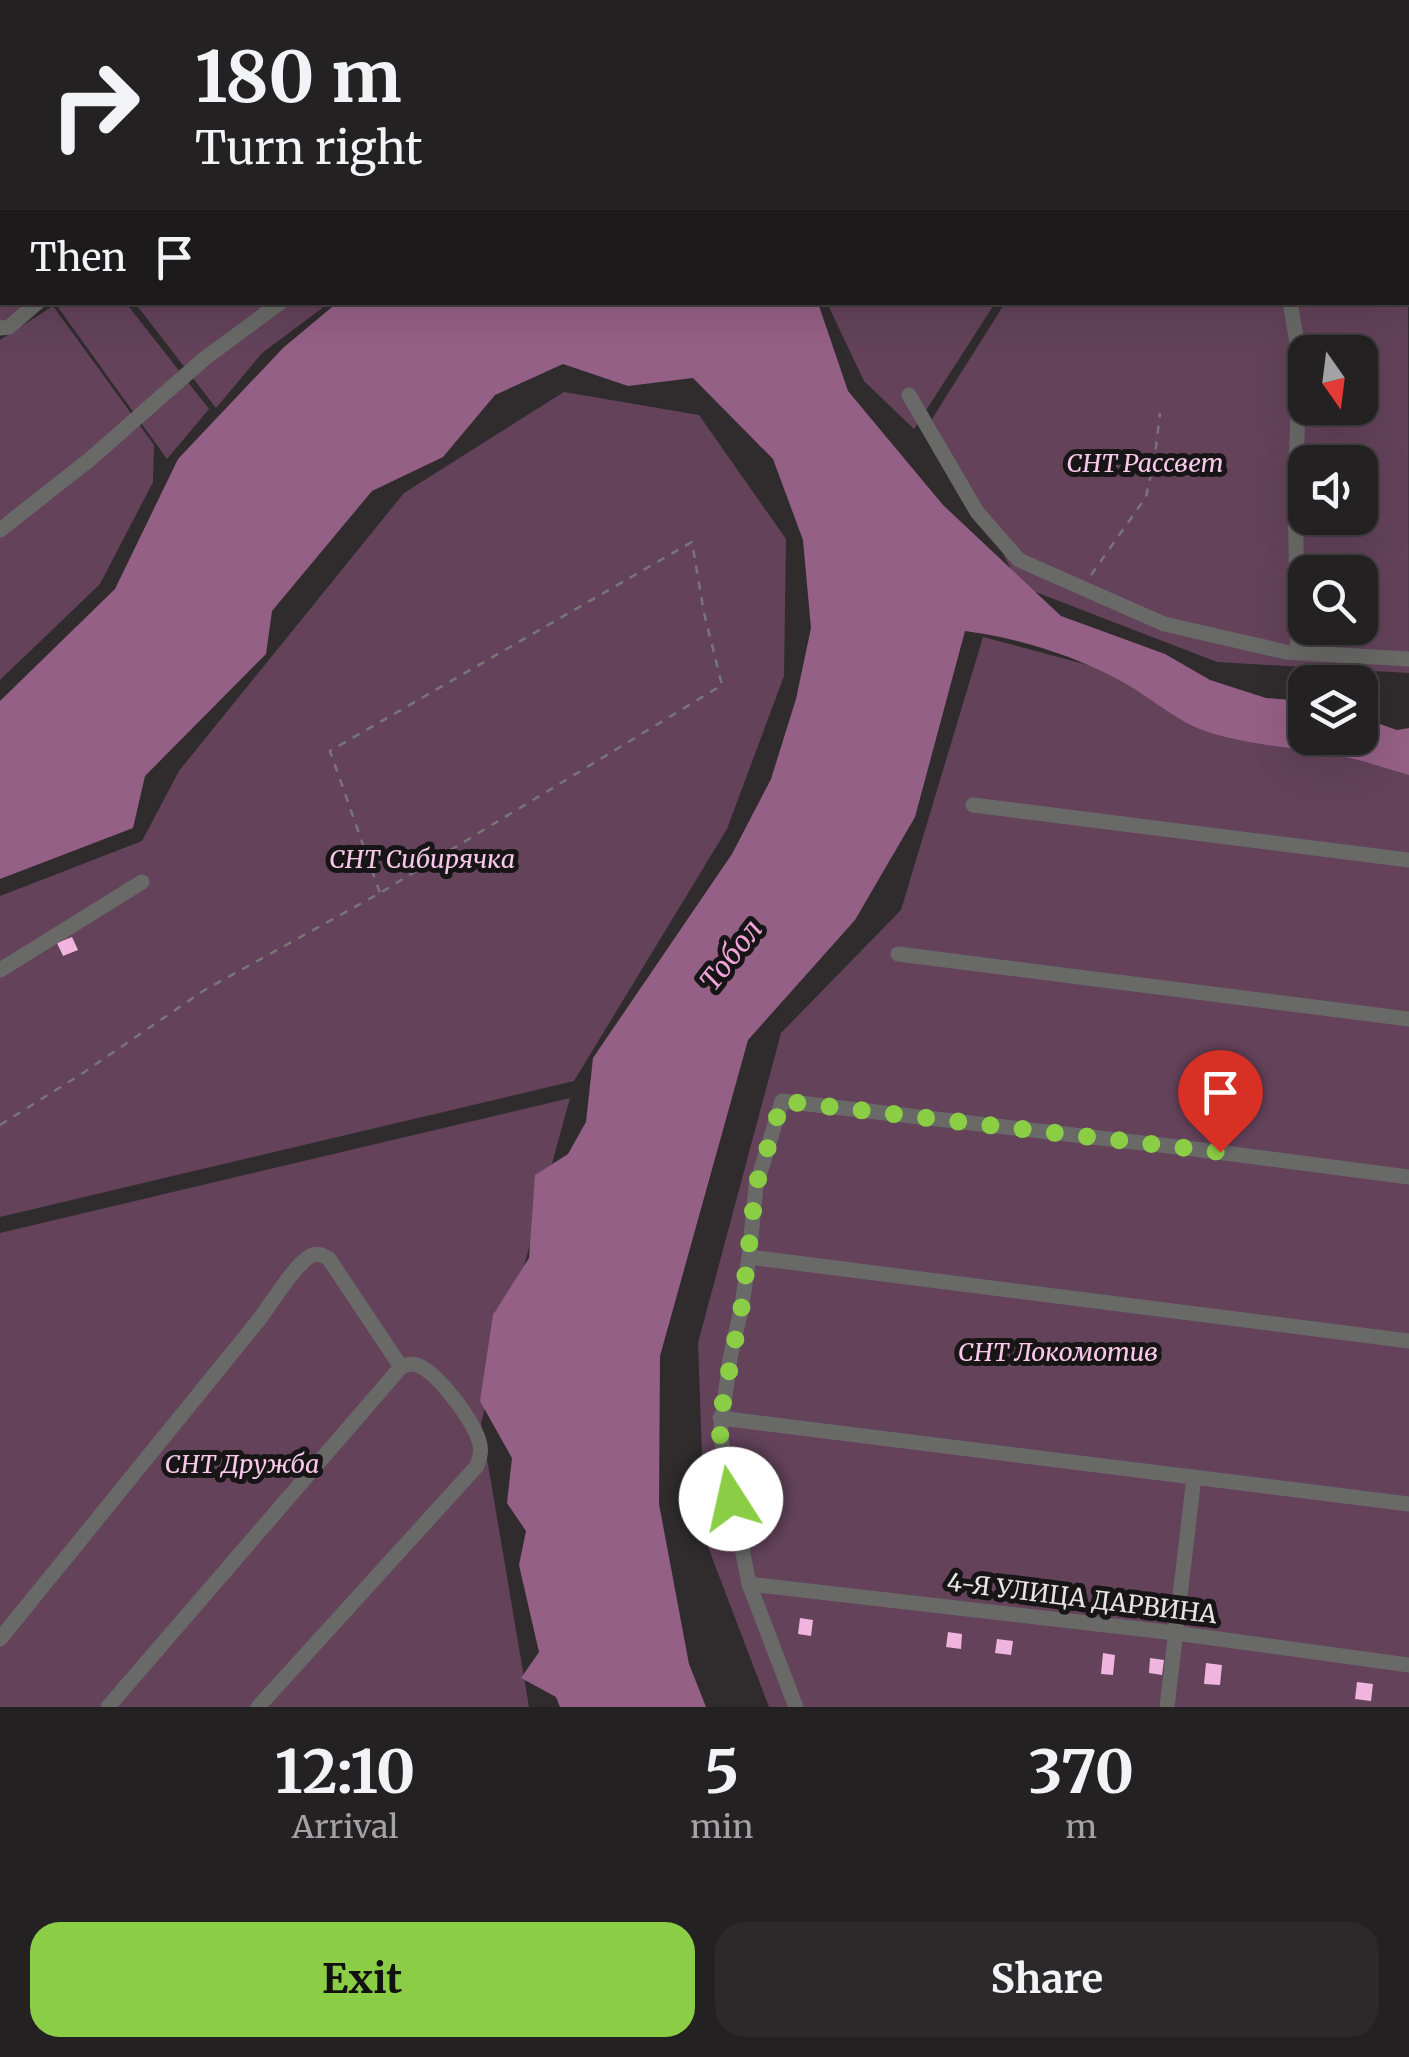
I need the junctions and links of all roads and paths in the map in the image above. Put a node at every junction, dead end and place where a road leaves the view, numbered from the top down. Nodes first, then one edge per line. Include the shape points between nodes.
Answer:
1 (34, 305) edge
2 (276, 305) edge
3 (1291, 305) edge
4 (0, 328) edge
5 (909, 395) dead end
6 (1160, 414) dead end
7 (0, 530) edge
8 (1088, 592) junction
9 (1298, 653) junction
10 (1409, 659) edge
11 (973, 804) dead end
12 (1409, 860) edge
13 (142, 882) dead end
14 (380, 893) junction
15 (898, 954) dead end
16 (0, 970) edge
17 (1409, 1019) edge
18 (0, 1125) edge
19 (1409, 1177) edge
20 (748, 1258) junction
21 (1409, 1341) edge
22 (401, 1367) junction
23 (720, 1418) junction
24 (1194, 1477) junction
25 (1409, 1504) edge
26 (750, 1584) junction
27 (1175, 1633) junction
28 (0, 1639) edge
29 (1409, 1664) edge
30 (108, 1707) edge
31 (258, 1707) edge
32 (796, 1707) edge
33 (1167, 1707) edge

1 - 4 street
2 - 7 street
3 - 9 street via 1300,360
5 - 8 street via 977,512 1019,560
6 - 8 path via 1146,497 1091,574
8 - 9 street via 1175,628
9 - 10 street
11 - 12 street
13 - 16 street
14 - 14 path via 722,685 692,542 330,751
14 - 18 path via 203,990
15 - 17 street
19 - 20 street via 782,1101 756,1186
20 - 21 street
20 - 23 street
22 - 28 street via 330,1259 307,1259
22 - 30 street
22 - 31 street via 419,1366 456,1402 481,1444 477,1466
23 - 24 street
23 - 26 street
24 - 25 street
24 - 27 street
26 - 27 street, 4-Я УЛИЦА ДАРВИНА
26 - 32 street
27 - 29 street, 4-Я УЛИЦА ДАРВИНА
27 - 33 street

